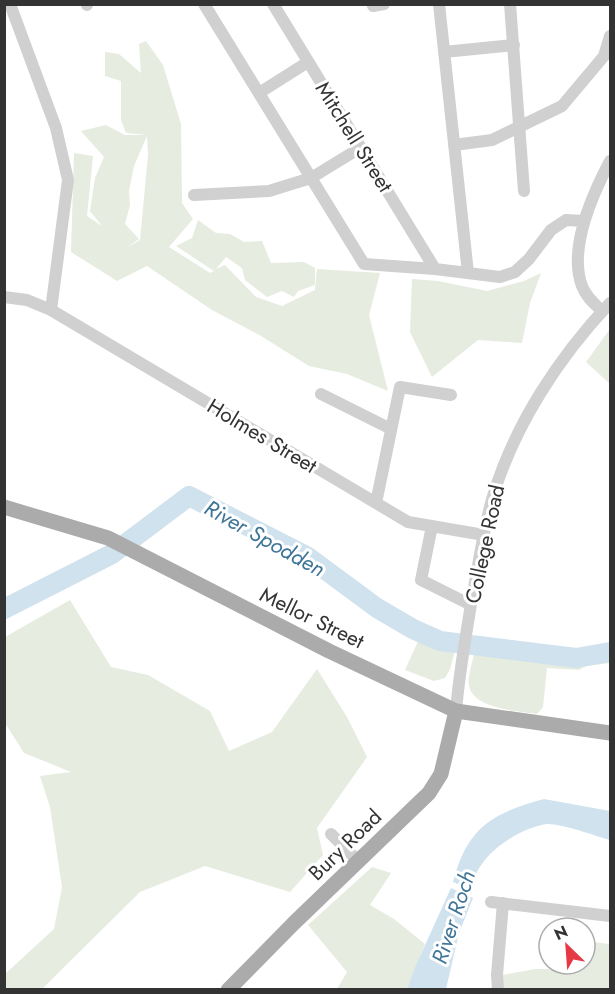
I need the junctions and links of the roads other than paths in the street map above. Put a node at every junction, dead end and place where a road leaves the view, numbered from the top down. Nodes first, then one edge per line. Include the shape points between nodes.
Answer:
1 (10, 4) edge
2 (204, 4) edge
3 (273, 4) edge
4 (439, 4) edge
5 (510, 4) edge
6 (610, 36) edge
7 (514, 45) junction
8 (444, 52) junction
9 (308, 62) junction
10 (259, 93) junction
11 (520, 127) junction
12 (454, 145) junction
13 (360, 148) junction
14 (610, 161) edge
15 (311, 178) junction
16 (524, 191) dead end
17 (194, 195) dead end
18 (584, 221) junction
19 (435, 269) junction
20 (468, 273) junction
21 (4, 297) edge
22 (606, 307) edge
23 (51, 310) junction
24 (321, 393) dead end
25 (451, 395) dead end
26 (391, 429) junction
27 (376, 503) junction
28 (4, 507) edge
29 (432, 526) junction
30 (484, 535) junction
31 (471, 605) junction
32 (456, 711) junction
33 (610, 733) edge
34 (331, 834) dead end
35 (359, 862) junction
36 (610, 916) edge
37 (228, 990) edge
38 (498, 990) edge

1 - 23 street via 56,128 68,180
2 - 10 street
3 - 9 street, Mitchell Street
4 - 8 street
5 - 7 street
6 - 11 street via 604,56 562,106
7 - 8 street
7 - 11 street
8 - 12 street
9 - 10 street
9 - 13 street, Mitchell Street
10 - 15 street
11 - 12 street via 492,140
11 - 16 street
12 - 20 street
13 - 15 street
13 - 19 street, Mitchell Street
14 - 18 street
15 - 17 street via 268,191
15 - 19 street via 364,264
18 - 20 street via 566,220 551,230 515,272 500,277
18 - 22 street via 579,277 587,296
19 - 20 street
21 - 23 street, Holmes Street via 27,300
22 - 30 street, College Road via 559,365 524,424 501,474
23 - 27 street, Holmes Street
24 - 26 street
25 - 26 street via 400,387
26 - 27 street
27 - 29 street, Holmes Street via 408,522
28 - 32 main road, Mellor Street via 108,538
29 - 30 street, Holmes Street
29 - 31 street via 421,580
30 - 31 street, College Road
31 - 32 street, College Road
32 - 33 main road, Mellor Street
32 - 35 main road, Bury Road via 441,774 429,793
34 - 35 street
35 - 37 main road, Bury Road
36 - 38 street via 497,902

